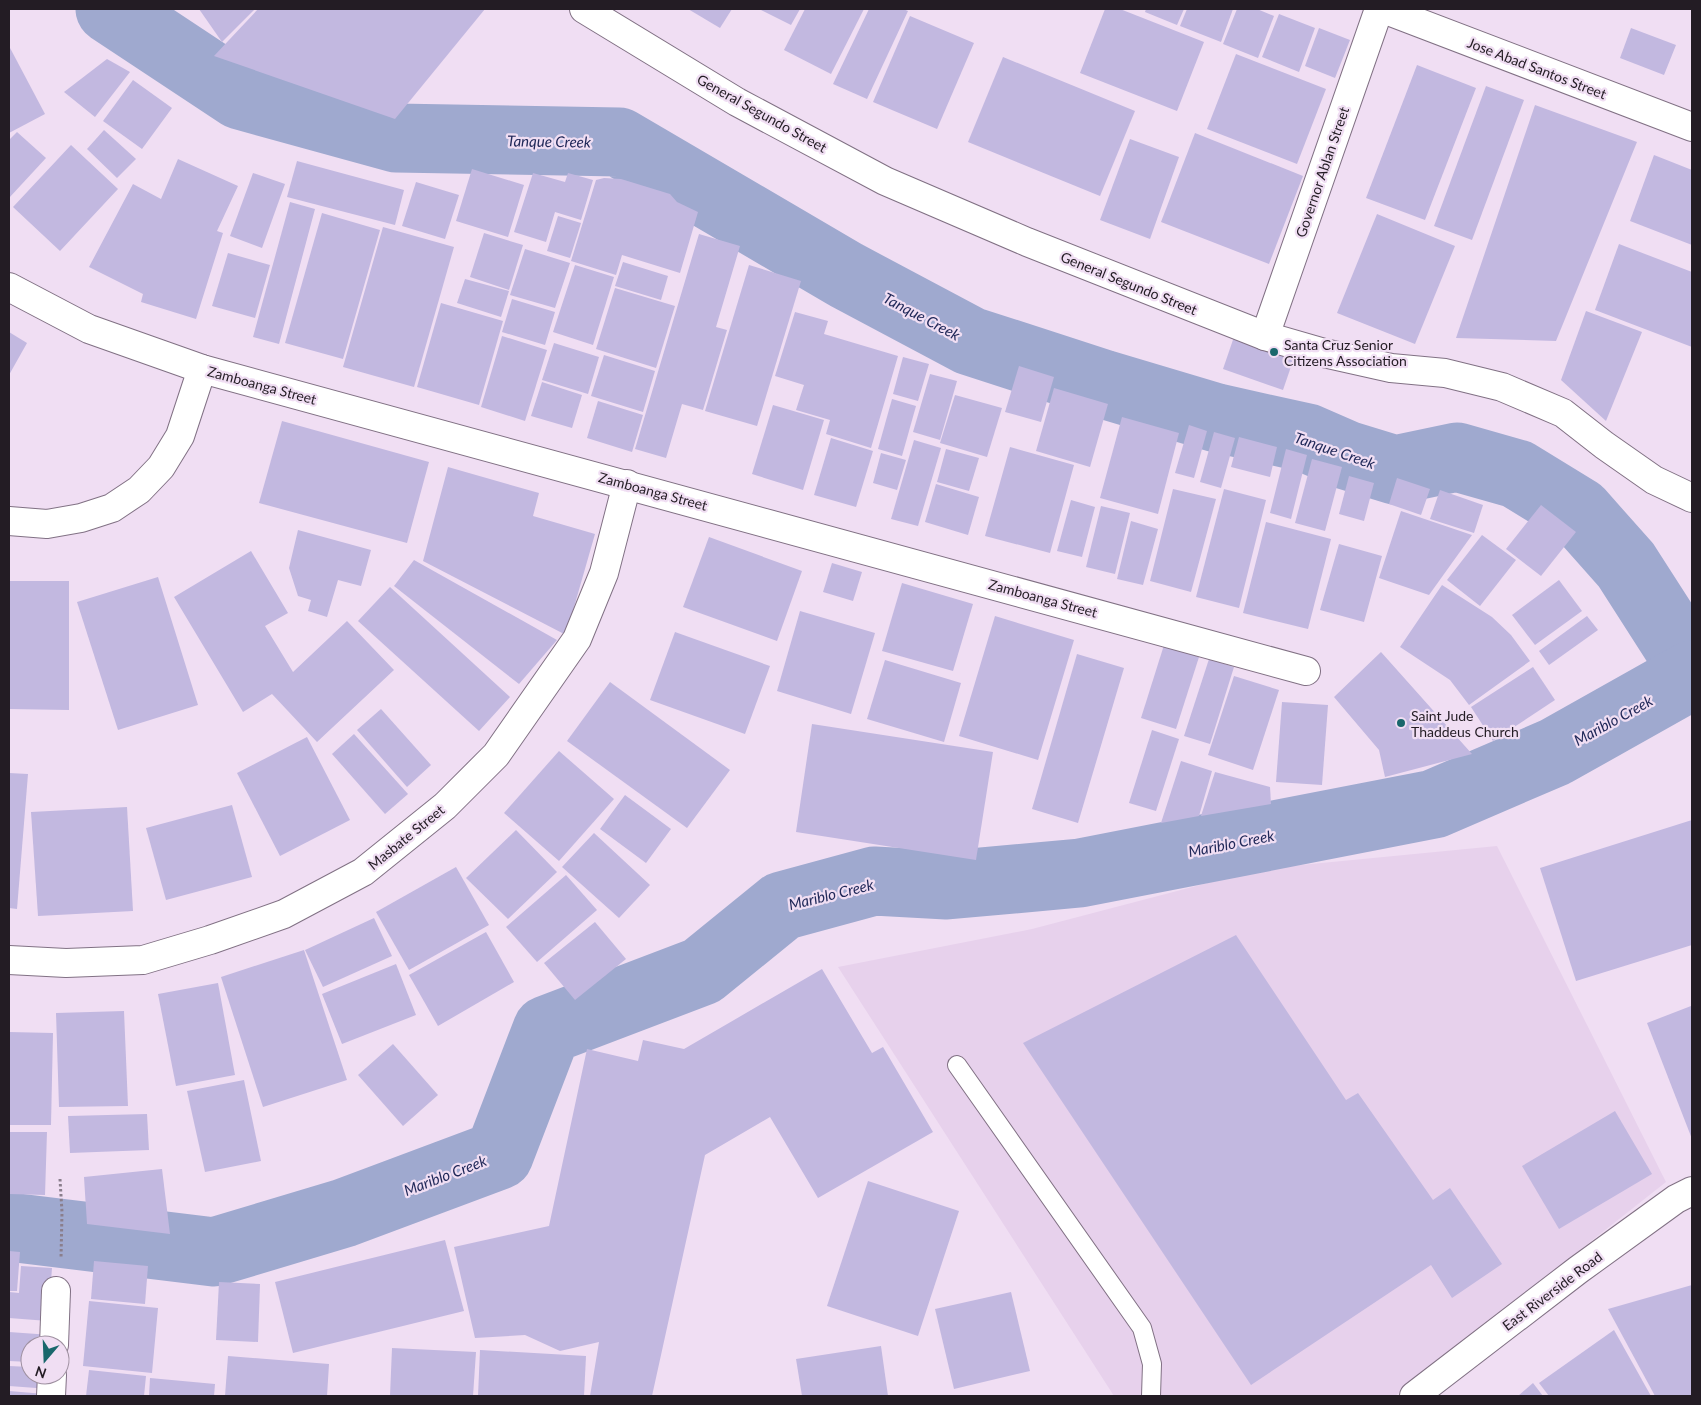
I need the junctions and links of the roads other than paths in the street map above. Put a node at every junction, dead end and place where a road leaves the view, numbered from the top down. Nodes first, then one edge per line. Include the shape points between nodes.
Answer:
1 (584, 9) edge
2 (1381, 9) edge
3 (1692, 127) edge
4 (9, 287) edge
5 (1264, 336) junction
6 (202, 369) junction
7 (627, 484) junction
8 (1692, 498) edge
9 (9, 521) edge
10 (1306, 671) dead end
11 (9, 960) edge
12 (957, 1065) dead end
13 (1692, 1191) edge
14 (56, 1291) dead end
15 (54, 1335) edge
16 (1151, 1396) edge
17 (1414, 1396) edge

1 - 5 street, General Segundo Street via 737,102 885,180 1027,242
2 - 3 street, Jose Abad Santos Street
2 - 5 street, Governor Ablan Street
4 - 6 street, Zamboanga Street via 90,329
5 - 8 street, General Segundo Street via 1372,364 1445,373 1502,387 1563,413 1654,480
6 - 7 street, Zamboanga Street
6 - 9 street via 180,436 161,467 139,490 112,508 81,518 47,524
7 - 10 street, Zamboanga Street
7 - 11 street, Masbate Street via 604,573 577,639 496,755 445,806 363,872 284,914 143,960 66,963
12 - 16 lane via 1142,1328 1152,1364
13 - 17 street, East Riverside Road via 1676,1199 1578,1270
14 - 15 street

